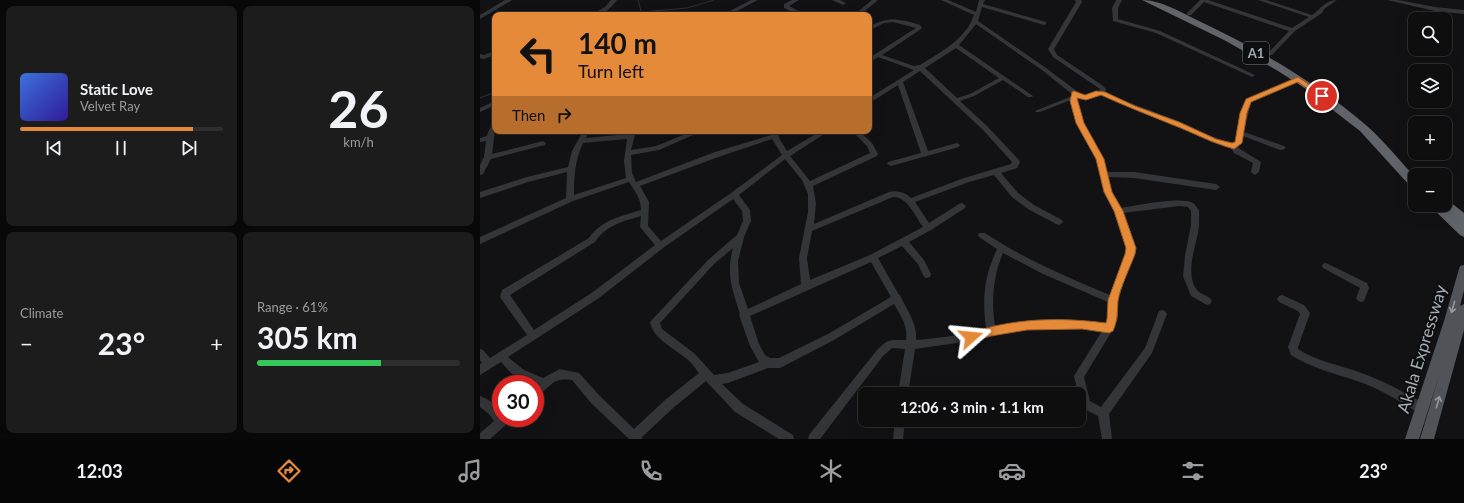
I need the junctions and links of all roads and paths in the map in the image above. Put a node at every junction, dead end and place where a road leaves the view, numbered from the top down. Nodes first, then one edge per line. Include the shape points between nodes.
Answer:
1 (509, 0) edge
2 (614, 0) edge
3 (755, 0) edge
4 (796, 0) edge
5 (835, 0) edge
6 (875, 0) edge
7 (944, 0) edge
8 (1078, 0) edge
9 (1119, 0) edge
10 (1146, 0) edge
11 (1156, 0) edge
12 (1203, 0) edge
13 (1261, 0) edge
14 (1334, 0) edge
15 (1390, 0) edge
16 (981, 2) edge
17 (843, 3) dead end
18 (600, 12) edge
19 (731, 12) dead end
20 (796, 12) edge
21 (861, 12) edge
22 (1464, 12) edge
23 (1189, 14) junction
24 (480, 17) edge
25 (976, 17) junction
26 (1314, 17) junction
27 (1044, 23) dead end
28 (872, 28) edge
29 (1293, 30) junction
30 (956, 45) junction
31 (1270, 54) junction
32 (492, 55) edge
33 (877, 55) junction
34 (480, 56) edge
35 (872, 59) edge
36 (920, 67) junction
37 (1252, 75) dead end
38 (1003, 78) junction
39 (1298, 79) junction
40 (900, 81) junction
41 (1102, 93) junction
42 (1074, 95) junction
43 (1030, 96) dead end
44 (872, 99) edge
45 (956, 100) junction
46 (492, 104) edge
47 (480, 110) edge
48 (1038, 111) dead end
49 (492, 131) edge
50 (1241, 133) junction
51 (585, 134) edge
52 (625, 134) edge
53 (631, 134) edge
54 (689, 134) edge
55 (774, 134) edge
56 (821, 134) edge
57 (858, 134) edge
58 (490, 138) junction
59 (480, 140) edge
60 (582, 141) junction
61 (543, 143) dead end
62 (957, 145) dead end
63 (1234, 146) junction
64 (1282, 148) dead end
65 (628, 153) junction
66 (926, 154) junction
67 (786, 155) junction
68 (488, 157) junction
69 (891, 164) dead end
70 (1410, 168) edge
71 (571, 169) junction
72 (480, 172) edge
73 (996, 172) junction
74 (1255, 172) dead end
75 (1104, 174) junction
76 (1408, 177) edge
77 (633, 182) junction
78 (809, 185) junction
79 (1216, 187) dead end
80 (480, 195) edge
81 (734, 195) junction
82 (570, 199) junction
83 (910, 200) junction
84 (962, 206) dead end
85 (1452, 207) edge
86 (1452, 210) edge
87 (1118, 211) junction
88 (644, 212) junction
89 (1443, 212) edge
90 (1464, 213) edge
91 (1464, 220) edge
92 (1059, 222) dead end
93 (928, 228) junction
94 (810, 229) junction
95 (1464, 232) edge
96 (982, 235) dead end
97 (740, 237) junction
98 (480, 241) edge
99 (903, 241) junction
100 (660, 246) junction
101 (1001, 249) junction
102 (873, 257) junction
103 (1326, 266) dead end
104 (1464, 270) edge
105 (927, 274) dead end
106 (806, 286) junction
107 (897, 298) junction
108 (1361, 298) dead end
109 (1282, 299) dead end
110 (1113, 300) junction
111 (1207, 301) dead end
112 (1464, 310) edge
113 (1162, 314) dead end
114 (744, 315) junction
115 (1109, 328) junction
116 (991, 331) junction
117 (533, 336) junction
118 (910, 345) junction
119 (480, 353) edge
120 (502, 356) junction
121 (768, 363) junction
122 (489, 364) junction
123 (480, 370) edge
124 (526, 375) edge
125 (709, 377) junction
126 (544, 383) edge
127 (904, 387) edge
128 (1080, 387) edge
129 (480, 401) edge
130 (1086, 406) edge
131 (1421, 408) junction
132 (492, 409) edge
133 (1103, 413) junction
134 (495, 427) edge
135 (899, 427) edge
136 (635, 438) edge
137 (482, 439) edge
138 (789, 439) edge
139 (813, 439) edge
140 (898, 439) edge
141 (1107, 439) edge
142 (1412, 439) edge
143 (1427, 439) edge

1 - 24 street
2 - 18 street
3 - 19 street
4 - 20 street via 786,5
5 - 17 street
6 - 21 street
7 - 25 street
8 - 41 street via 1051,49 1054,56 1100,86 1103,89
9 - 37 street via 1115,8 1115,20 1158,32
10 - 39 highway, A1 via 1240,44
11 - 23 highway, A1
12 - 23 street
12 - 29 street
13 - 26 street
14 - 26 street
15 - 22 street
16 - 25 street
16 - 27 street via 1025,19
23 - 31 highway, A1
25 - 30 street
25 - 42 street
26 - 29 street
28 - 33 street via 888,20 912,24 919,28
29 - 31 street
30 - 36 street
30 - 38 street
31 - 70 highway, A1 via 1339,100 1378,133
32 - 34 street via 484,58
33 - 35 street
33 - 36 street via 914,68
36 - 40 street
36 - 45 street
38 - 43 street
38 - 45 street
39 - 50 street via 1248,100
39 - 76 highway, A1 via 1356,122
40 - 44 street
40 - 66 street
41 - 42 street via 1086,98
41 - 63 street via 1213,140
42 - 48 street
42 - 75 street via 1080,123 1100,159
45 - 73 street via 1016,162 1014,166
46 - 47 street
49 - 58 street
50 - 63 street via 1238,143
50 - 64 street
51 - 60 street
52 - 60 street
53 - 65 street
54 - 65 street via 657,148
55 - 67 street
55 - 77 street
56 - 67 street
57 - 78 street via 871,147 874,154
58 - 59 street
58 - 68 street
60 - 71 street
61 - 68 street
62 - 66 street
63 - 74 street via 1237,152 1257,162
65 - 77 street via 628,166
66 - 69 street
67 - 78 street
67 - 81 street
68 - 72 street
71 - 80 street
71 - 82 street
73 - 83 street
73 - 92 street via 1015,195
75 - 79 street via 1134,175
75 - 87 street via 1108,192
77 - 82 street
77 - 88 street via 645,200
78 - 94 street via 812,200
81 - 97 street via 746,210 747,222
81 - 100 street
82 - 98 street
83 - 93 street via 920,220
83 - 94 street via 902,195 892,194
84 - 93 street
85 - 90 highway
86 - 91 highway
87 - 110 street via 1131,248
87 - 111 street via 1179,203 1190,205 1195,210 1187,276 1194,293
88 - 100 street via 644,227
88 - 117 street via 602,228 592,240 505,293 505,297
89 - 95 highway
93 - 99 street
94 - 106 street via 803,257
96 - 101 street
97 - 114 street via 734,261 735,283
97 - 125 street via 710,262 655,322 659,332 692,357
99 - 102 street
99 - 105 street
100 - 117 street via 596,294
101 - 110 street
101 - 116 street via 992,267 987,304
102 - 106 street
102 - 107 street
103 - 108 street via 1364,286
104 -> 131 main road, Akala Expressway
106 - 114 street
107 - 118 street via 911,328
107 - 121 street via 831,337 780,363
109 - 131 street via 1301,308 1305,313 1293,347 1296,354 1360,376
110 - 115 street via 1113,319
143 -> 112 main road, Akala Expressway
113 - 133 street via 1149,350
114 - 121 street via 755,346
115 - 116 street via 1056,324 1027,325
115 - 128 street via 1079,376
116 - 118 street via 971,337
117 - 120 street
118 - 127 street
118 - 139 street via 890,344 880,353
119 - 122 street
120 - 122 street
120 - 124 street via 513,369
121 - 125 street via 728,378
122 - 123 street
125 - 136 street via 669,404
125 - 138 street via 739,408
126 - 136 street via 560,374 574,376
129 - 132 street
130 - 133 street
131 - 142 main road, Akala Expressway
133 - 141 street
134 - 137 street
135 - 140 street

